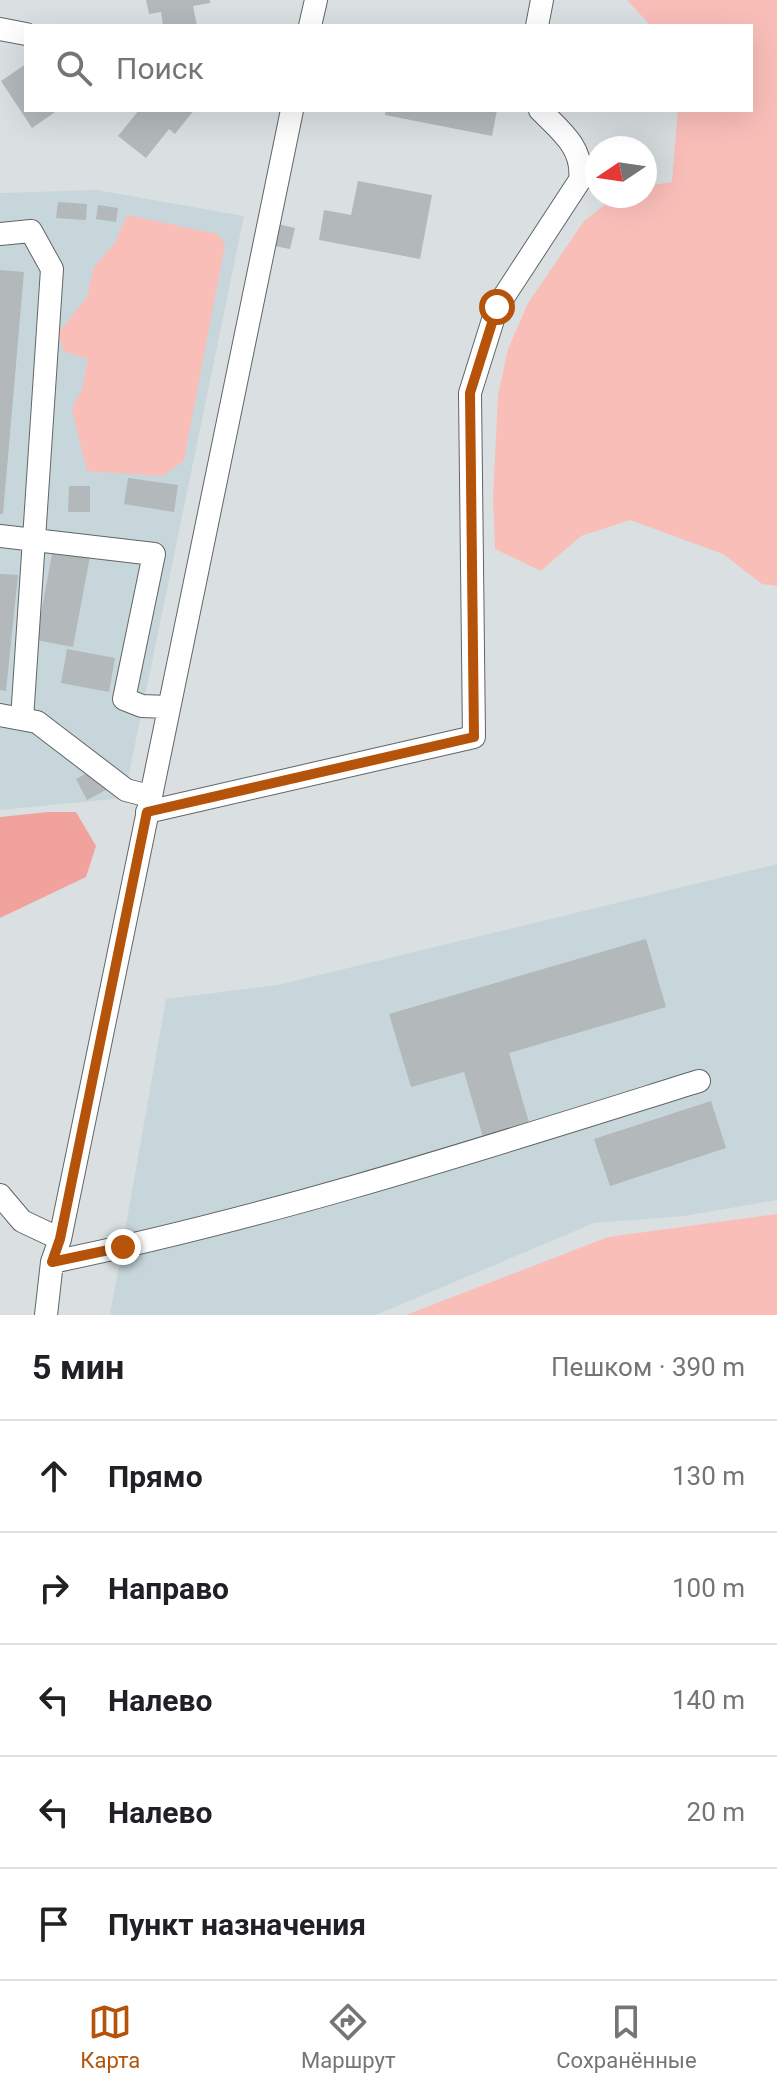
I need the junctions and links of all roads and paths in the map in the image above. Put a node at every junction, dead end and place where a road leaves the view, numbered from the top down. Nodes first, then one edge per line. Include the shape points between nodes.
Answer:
1 (316, 0) edge
2 (542, 0) edge
3 (310, 24) edge
4 (537, 24) edge
5 (0, 29) edge
6 (24, 34) edge
7 (292, 112) edge
8 (542, 112) edge
9 (0, 234) edge
10 (0, 536) edge
11 (34, 540) junction
12 (168, 707) junction
13 (11, 717) edge
14 (148, 804) junction
15 (699, 1081) dead end
16 (0, 1195) edge
17 (60, 1239) junction
18 (52, 1262) junction
19 (46, 1315) edge

1 - 3 street
2 - 4 street
5 - 6 street
7 - 12 street
8 - 14 street via 572,141 582,164 580,180 497,307 470,393 474,737
9 - 11 street via 31,231 52,269
10 - 11 street
11 - 12 street via 154,554 124,699
11 - 13 street
12 - 14 street
13 - 14 street via 37,722
14 - 17 street
15 - 18 street via 381,1181
16 - 17 street via 22,1221
17 - 18 street
18 - 19 street

